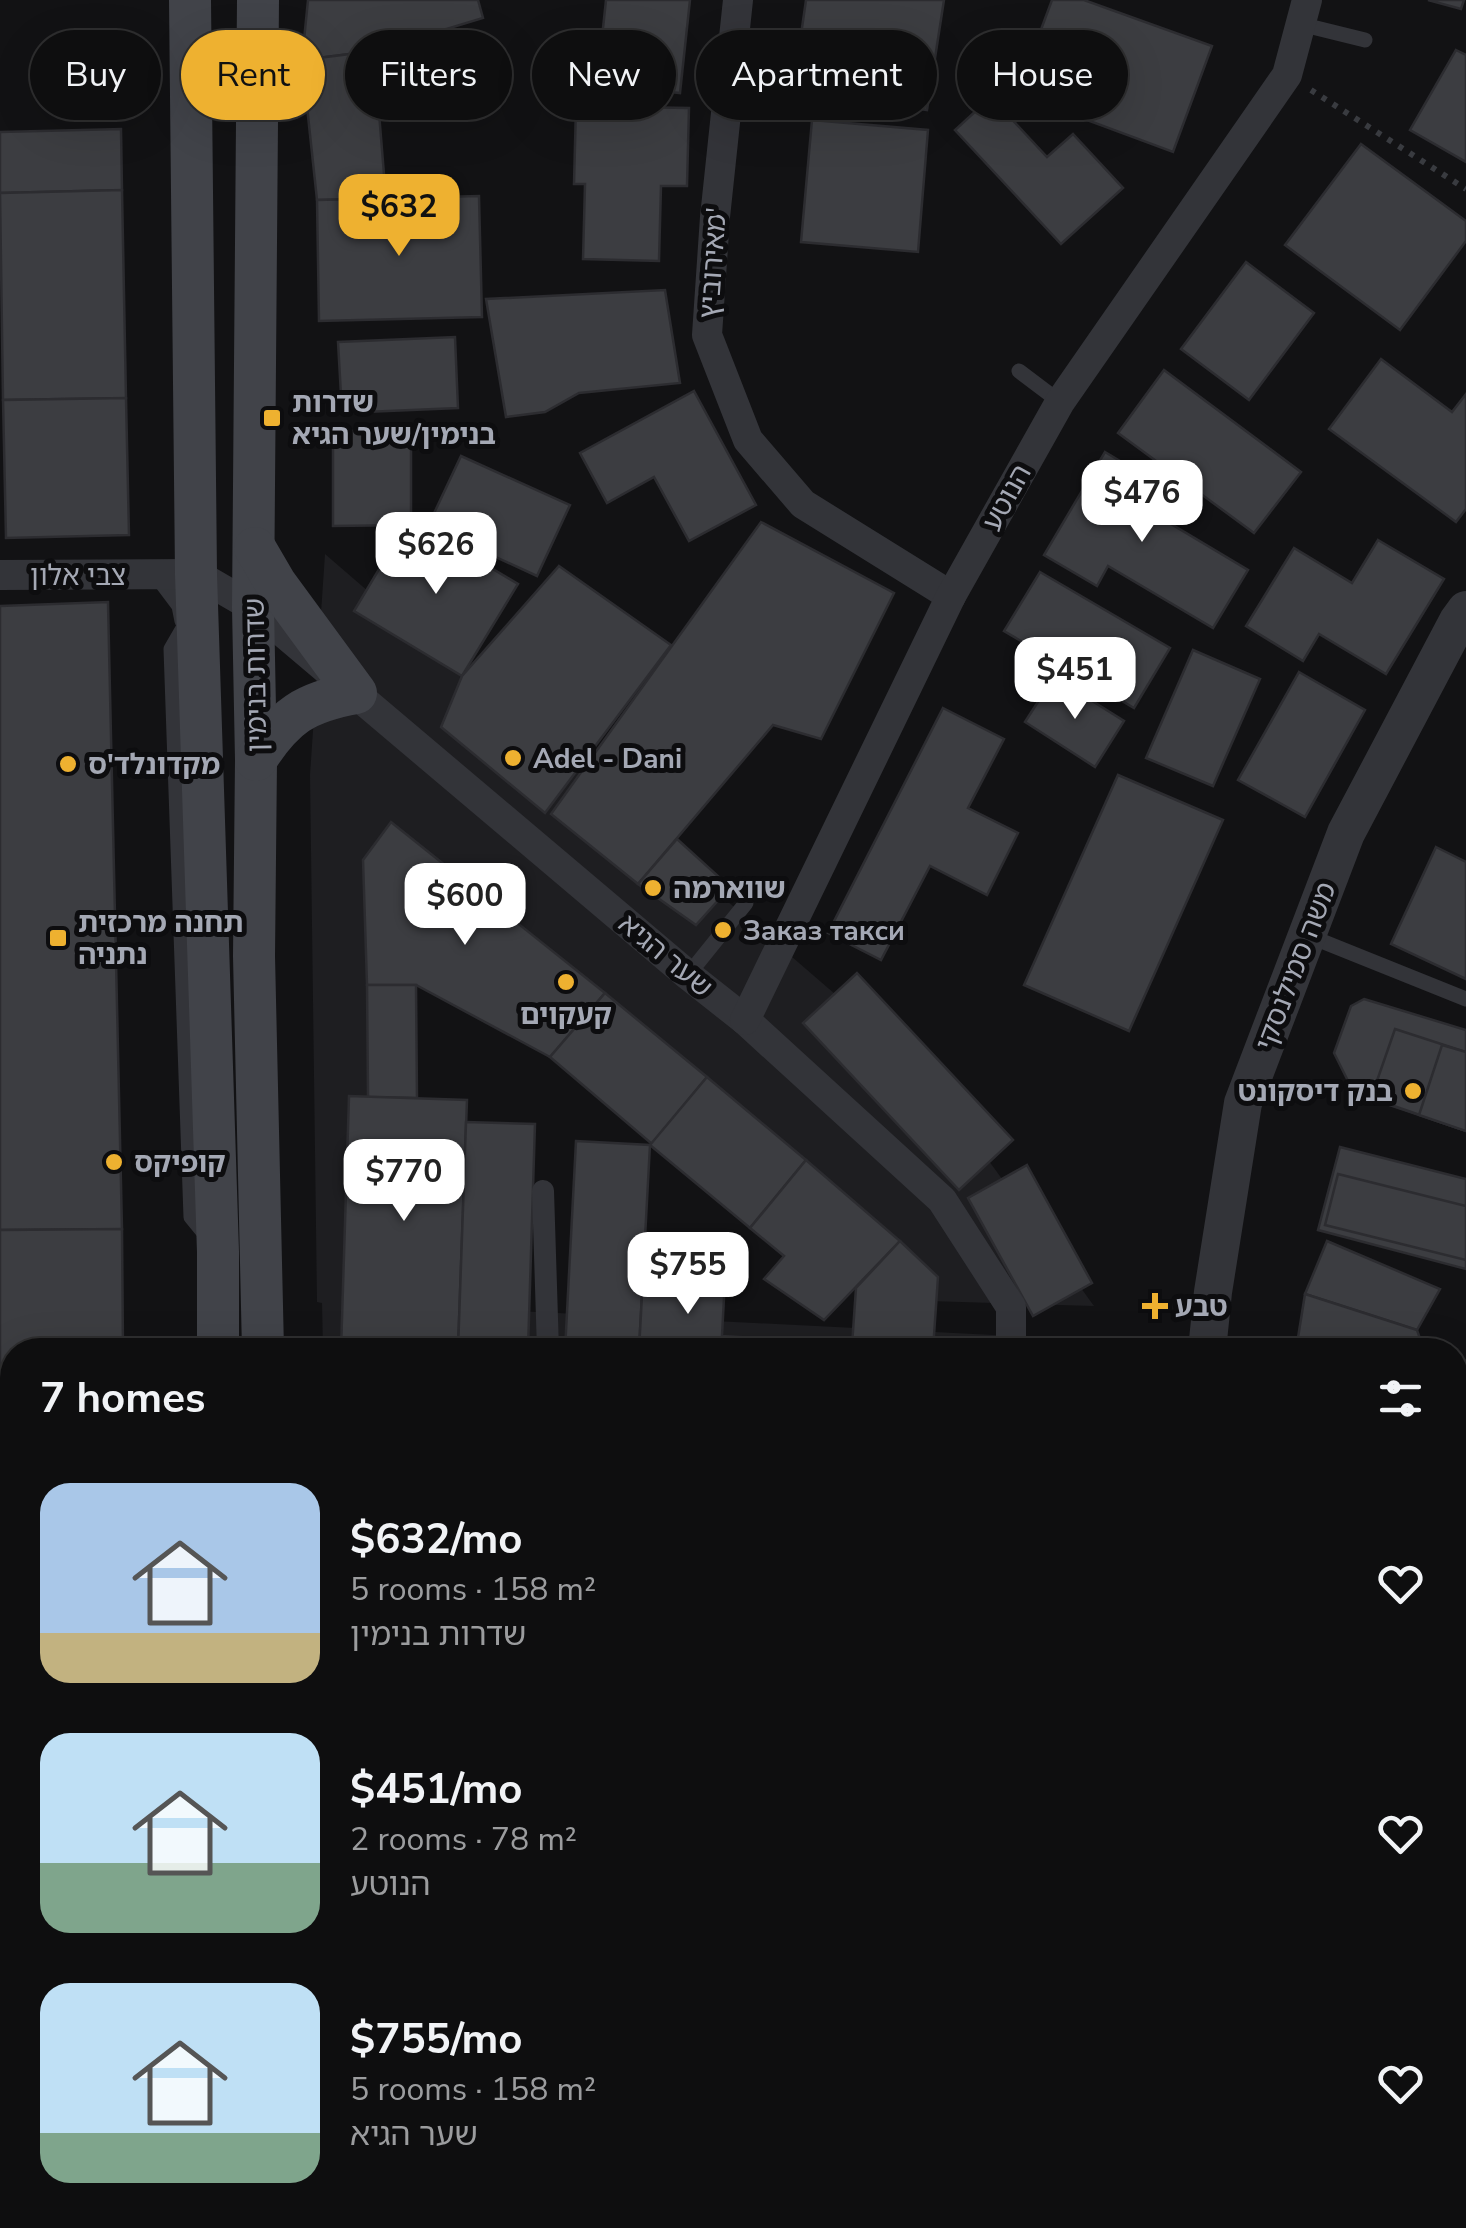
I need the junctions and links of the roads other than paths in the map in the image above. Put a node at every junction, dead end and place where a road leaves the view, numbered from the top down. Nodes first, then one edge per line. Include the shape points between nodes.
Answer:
1 (190, 0) edge
2 (258, 0) edge
3 (738, 0) edge
4 (1303, 12) edge
5 (1366, 40) dead end
6 (1018, 371) dead end
7 (1060, 402) junction
8 (255, 548) junction
9 (0, 576) edge
10 (950, 596) junction
11 (183, 597) junction
12 (254, 607) junction
13 (1466, 610) edge
14 (356, 693) junction
15 (256, 760) junction
16 (746, 903) dead end
17 (1306, 935) junction
18 (688, 975) junction
19 (1466, 999) edge
20 (745, 1020) junction
21 (543, 1191) dead end
22 (218, 1338) edge
23 (262, 1338) edge
24 (548, 1338) edge
25 (1011, 1338) edge
26 (1209, 1338) edge

1 - 11 main road, שדרות בנימין
2 - 8 main road, שדרות בנימין
3 - 10 street, מאירוביץ' via 707,335 748,440 803,504
4 - 5 lane
4 - 7 street, הנוטע via 1287,75
6 - 7 lane
7 - 10 street, הנוטע
8 - 12 main road, שדרות בנימין
8 - 14 main road
9 - 11 street, צבי אלון
10 - 20 street, הנוטע
11 - 12 street, שער הגיא
11 - 12 street
11 - 22 main road, שדרות בנימין
12 - 14 street, שער הגיא
12 - 15 main road, שדרות בנימין
13 - 17 street, משה סמילנסקי via 1346,834
14 - 15 main road via 305,708
14 - 18 street, שער הגיא
15 - 23 main road, שדרות בנימין
16 - 18 lane
17 - 19 lane
17 - 26 street, משה סמילנסקי via 1243,1104
18 - 20 street, שער הגיא
20 - 25 street, שער הגיא via 942,1200 1011,1307
21 - 24 street

